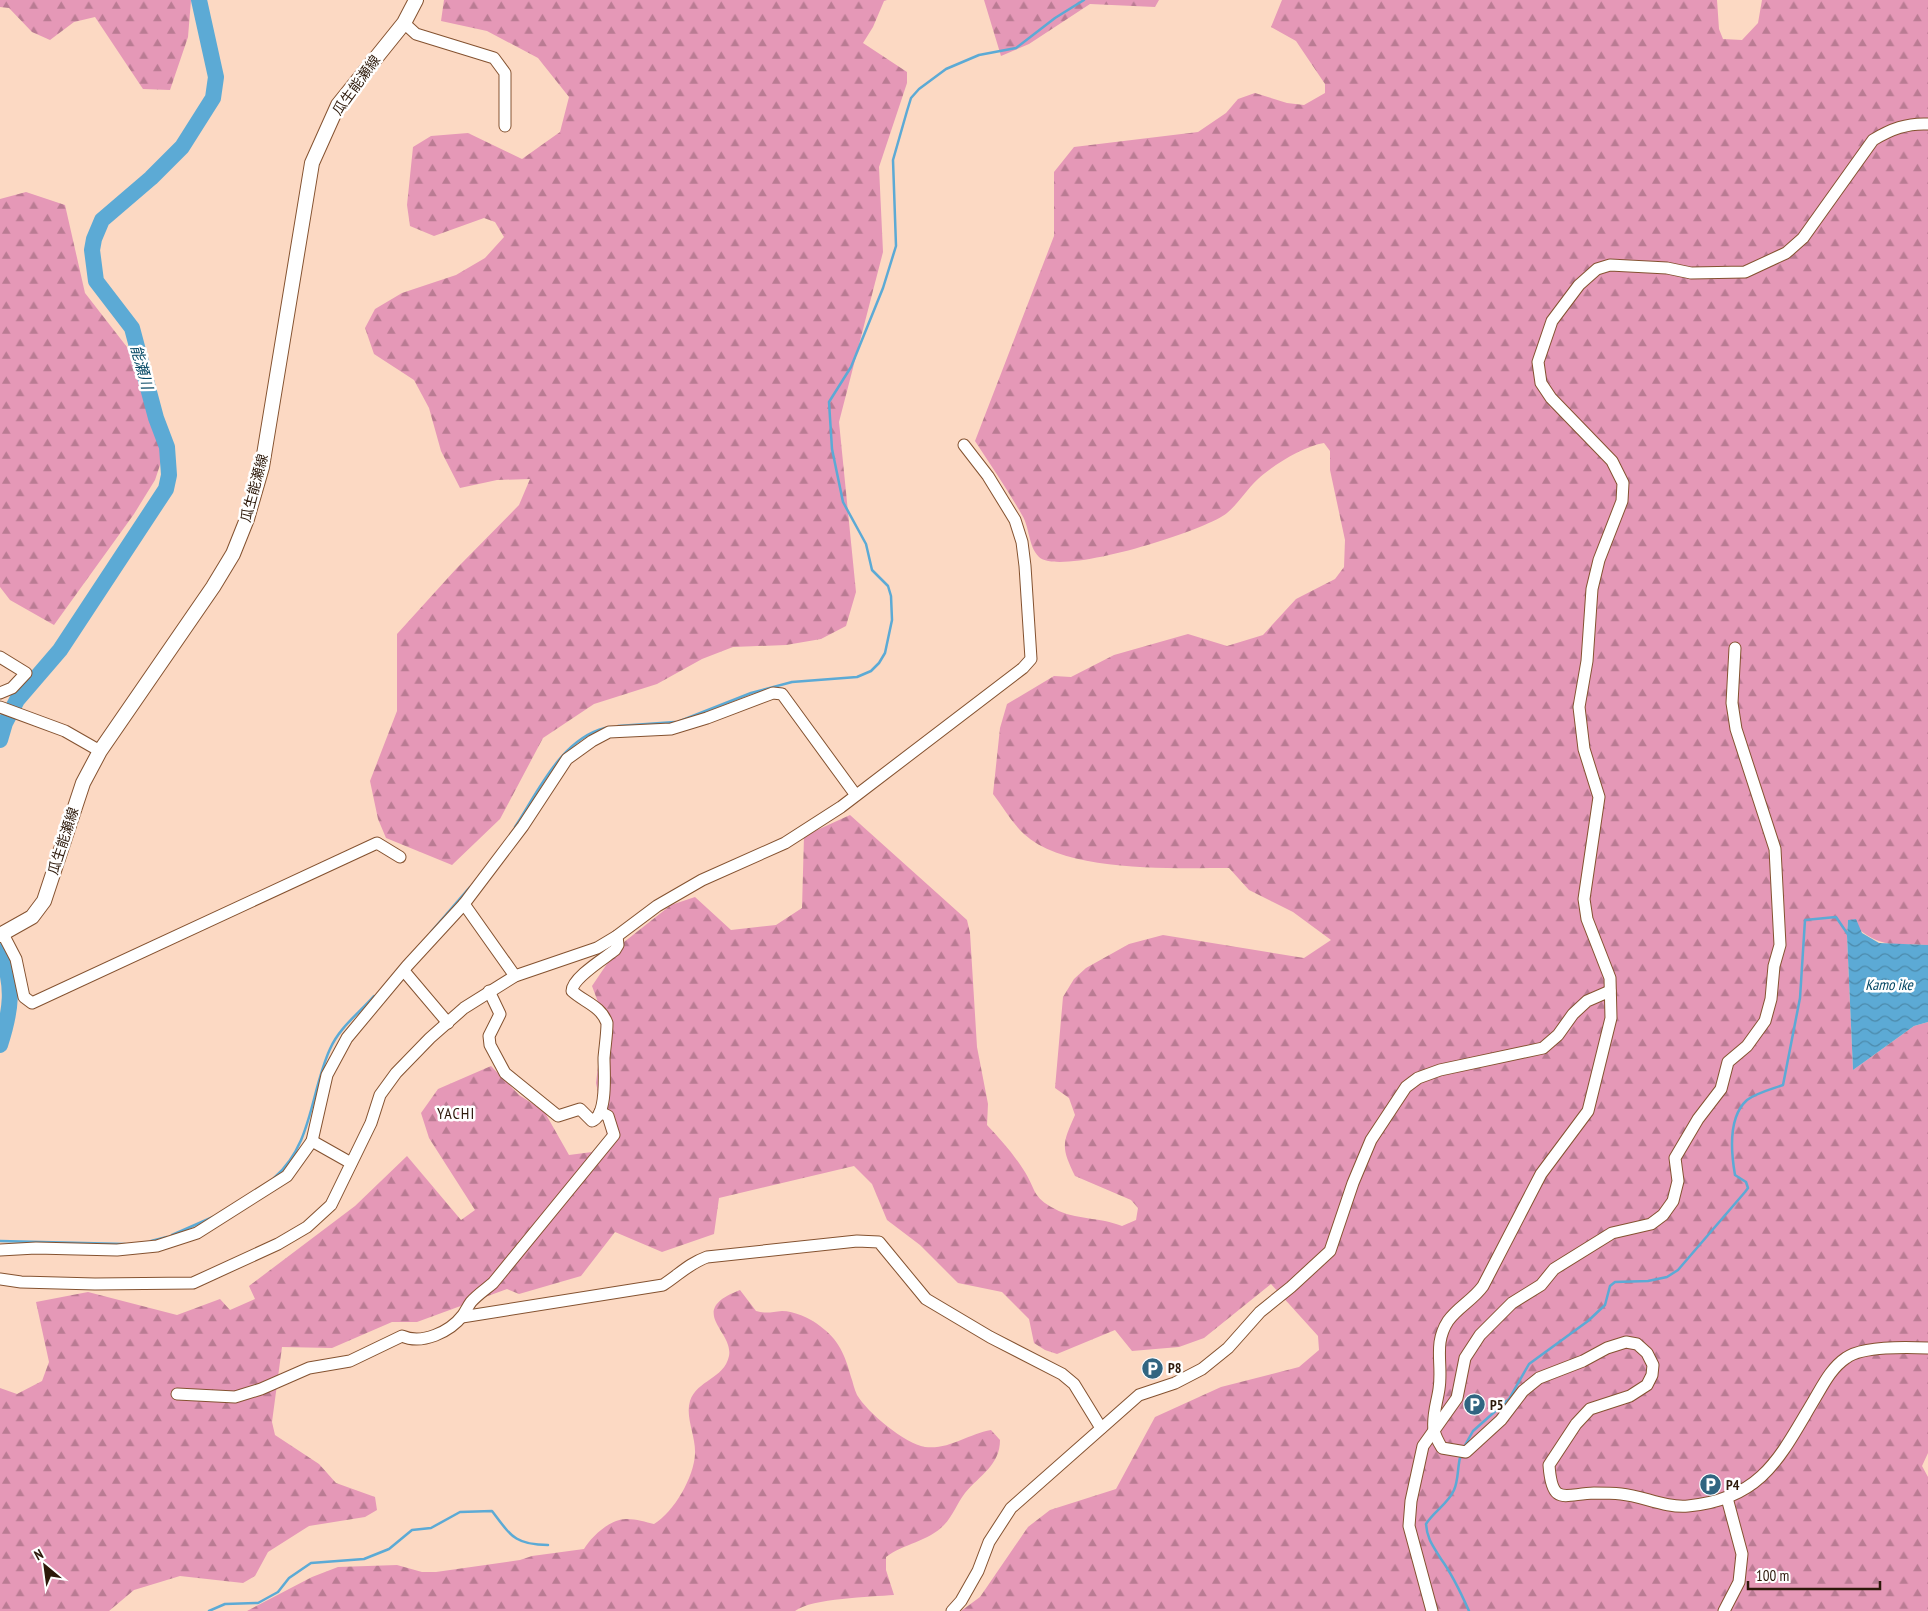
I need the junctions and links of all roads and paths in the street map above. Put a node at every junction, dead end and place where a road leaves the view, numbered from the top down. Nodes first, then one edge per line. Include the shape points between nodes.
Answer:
1 (416, 0) edge
2 (404, 23) junction
3 (1928, 124) edge
4 (505, 126) dead end
5 (964, 445) dead end
6 (1735, 648) dead end
7 (0, 657) edge
8 (0, 693) edge
9 (3, 707) edge
10 (100, 751) junction
11 (855, 794) junction
12 (400, 857) dead end
13 (464, 904) junction
14 (2, 935) edge
15 (617, 936) junction
16 (404, 971) junction
17 (516, 976) junction
18 (489, 991) junction
19 (1610, 991) junction
20 (448, 1023) junction
21 (600, 1112) junction
22 (312, 1141) junction
23 (351, 1163) junction
24 (0, 1250) edge
25 (0, 1279) edge
26 (462, 1317) junction
27 (1928, 1348) edge
28 (177, 1394) dead end
29 (1101, 1428) junction
30 (1434, 1432) junction
31 (1727, 1498) junction
32 (952, 1611) edge
33 (1432, 1611) edge
34 (1724, 1611) edge

1 - 2 main road, 瓜生能瀬線
2 - 4 street via 416,34 494,58 505,73
2 - 10 main road, 瓜生能瀬線 via 338,105 312,163 262,467 233,554
3 - 19 street via 1902,126 1873,140 1804,238 1786,253 1745,272 1690,273 1667,268 1610,265 1597,269 1579,285 1552,321 1538,362 1541,383 1551,398 1612,460 1623,482 1622,501 1599,560 1592,589 1587,661 1579,707 1584,750 1598,796 1584,899 1587,919 1610,978
5 - 11 street via 1015,520 1024,558 1030,659 1023,668
6 - 30 street via 1732,703 1736,729 1775,848 1780,945 1765,1021 1748,1046 1728,1062 1721,1089 1698,1118 1675,1158 1678,1181 1673,1201 1663,1215 1651,1224 1612,1233 1554,1269 1541,1285 1512,1304 1480,1335 1464,1358 1457,1398
7 - 8 street via 26,673 12,688
9 - 10 street via 65,731
10 - 14 main road, 瓜生能瀬線 via 83,783 44,901 32,917
11 - 13 street via 782,694 773,692 671,729 610,732 567,759 523,826
11 - 15 street via 841,807 785,843 702,880 657,906
12 - 14 street via 377,843 32,1003 24,997 16,959
13 - 16 street
13 - 17 street
15 - 17 street via 597,948
15 - 21 street via 618,945 614,950 572,987 577,996 604,1015 607,1023
16 - 20 street
16 - 22 street via 347,1038 327,1075
17 - 18 street
18 - 20 street
18 - 21 street via 500,1014 489,1036 490,1045 505,1073 558,1116 580,1109 592,1120
19 - 29 street via 1587,1001 1543,1048 1440,1070 1418,1078 1406,1087 1371,1140 1330,1251 1260,1312 1228,1348 1202,1369 1175,1384 1139,1394
19 - 30 street via 1611,1018 1588,1111 1542,1174 1483,1286 1462,1304 1438,1343 1439,1388 1434,1407
20 - 23 street via 430,1038 380,1095 371,1123
21 - 26 street via 608,1116 614,1135
22 - 23 street
22 - 24 street via 286,1176 197,1233 158,1246 117,1250
23 - 25 street via 331,1206 307,1227 250,1258 193,1283 95,1284
26 - 28 street via 426,1338 402,1336 350,1361 309,1368 235,1397
26 - 29 street via 663,1285 691,1263 707,1258 858,1241 879,1242 926,1299 1062,1374 1074,1384
27 - 31 street via 1884,1349 1847,1356 1825,1380 1771,1468 1752,1486
29 - 32 street via 1011,1508 989,1542 961,1601
30 - 31 street via 1442,1448 1466,1452 1539,1378 1607,1348 1626,1342 1637,1344 1653,1365 1647,1385 1630,1396 1590,1410 1576,1424 1549,1465 1552,1485 1564,1497 1592,1493 1621,1494 1686,1506
30 - 33 street via 1423,1446 1409,1526
31 - 34 street via 1742,1554 1739,1582

